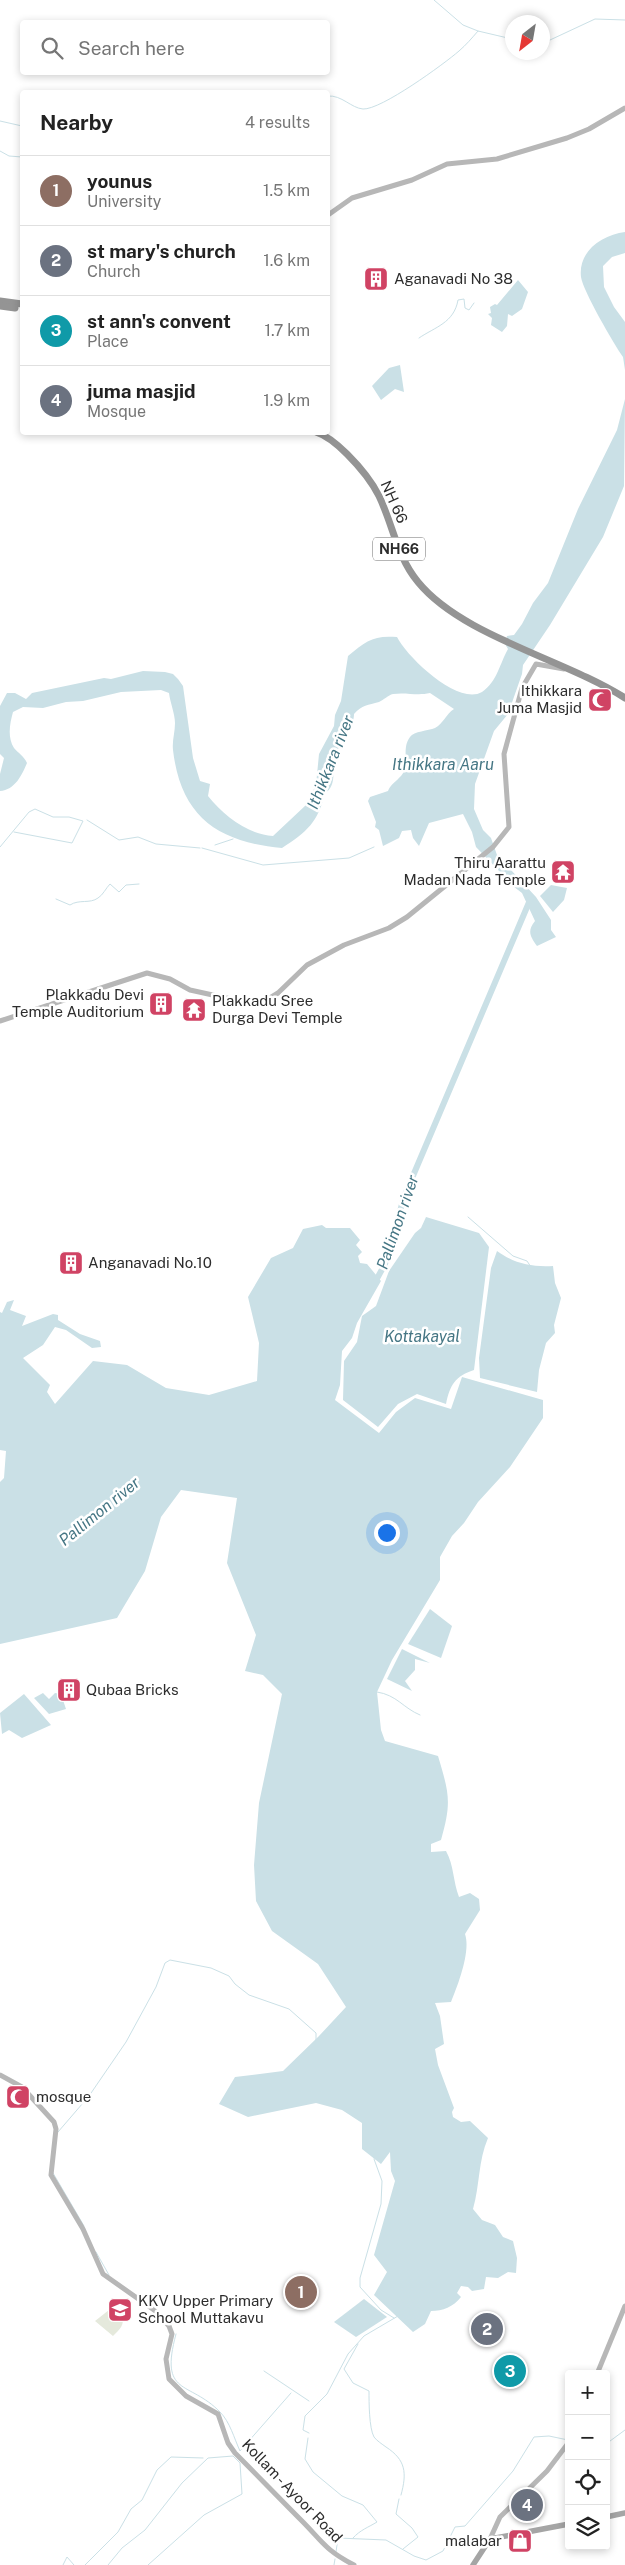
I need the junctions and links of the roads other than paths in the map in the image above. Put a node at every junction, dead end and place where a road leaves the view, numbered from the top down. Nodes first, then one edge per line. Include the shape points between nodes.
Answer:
1 (625, 108) edge
2 (330, 214) edge
3 (0, 301) edge
4 (20, 304) edge
5 (0, 306) edge
6 (20, 309) edge
7 (324, 435) edge
8 (574, 670) junction
9 (625, 698) edge
10 (0, 1021) edge
11 (0, 2075) edge
12 (625, 2306) edge
13 (599, 2370) edge
14 (565, 2447) edge
15 (625, 2513) edge
16 (610, 2516) edge
17 (565, 2525) edge
18 (490, 2540) junction
19 (354, 2565) edge
20 (473, 2565) edge

1 - 2 main road via 567,138 497,159 447,164 412,180 352,198
3 - 4 highway
5 - 6 highway
7 - 8 highway, NH 66 / NH66 via 368,477 402,558 419,583 454,614
8 - 9 highway, NH66
8 - 10 main road via 536,664 522,688 504,754 510,822 506,833 389,928 344,945 307,965 278,994 265,1002 240,1001 190,990 170,979 147,974
11 - 19 main road, Kollam - Ayoor Road via 22,2087 54,2122 51,2175 104,2274 154,2310 169,2326 172,2334 166,2359 169,2378 186,2396 218,2414 228,2443 248,2468 321,2544
12 - 13 main road
14 - 18 main road via 547,2471 500,2517
15 - 16 main road
17 - 18 main road
18 - 20 main road

